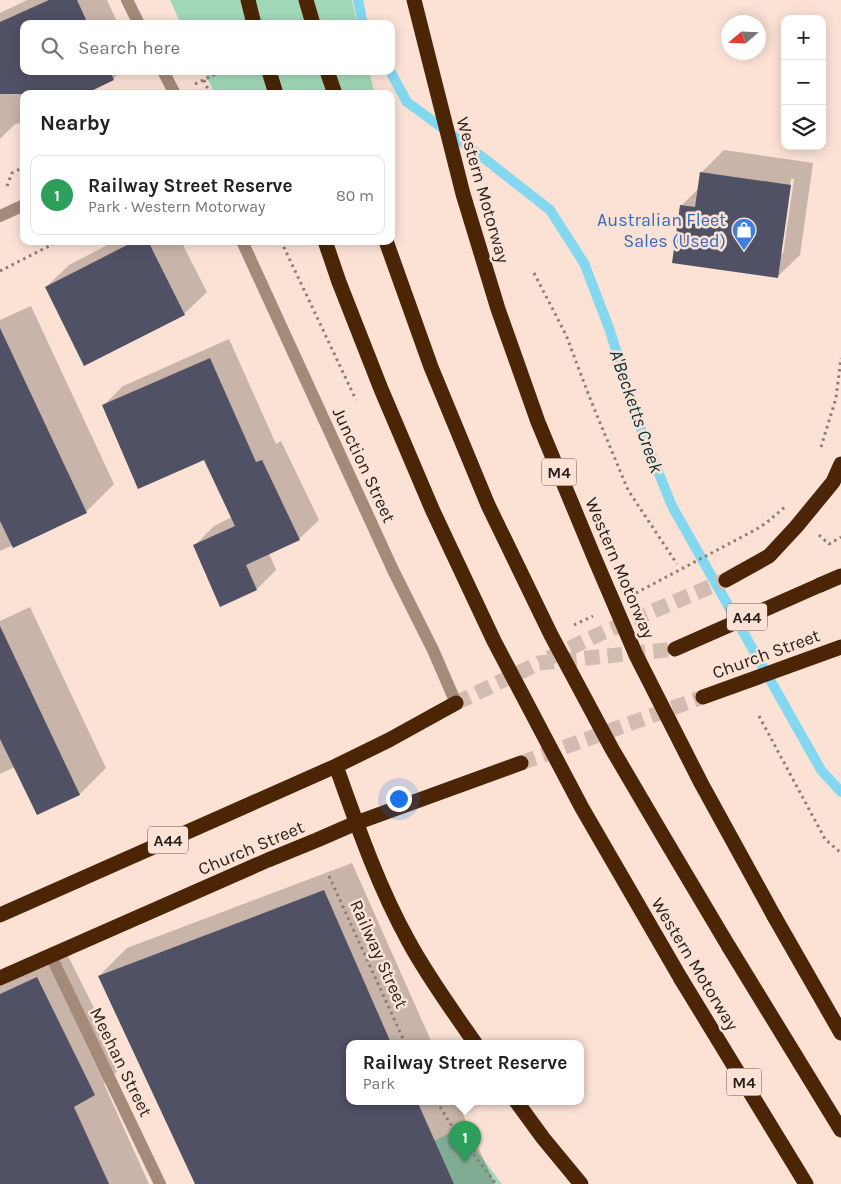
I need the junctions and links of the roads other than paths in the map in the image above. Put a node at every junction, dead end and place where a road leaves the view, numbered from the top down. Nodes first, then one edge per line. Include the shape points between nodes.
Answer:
1 (127, 0) edge
2 (248, 0) edge
3 (306, 0) edge
4 (414, 0) edge
5 (137, 20) edge
6 (253, 20) edge
7 (312, 20) edge
8 (165, 75) edge
9 (270, 75) edge
10 (328, 75) edge
11 (173, 90) edge
12 (275, 90) edge
13 (334, 90) edge
14 (20, 206) edge
15 (0, 216) edge
16 (244, 245) edge
17 (326, 245) edge
18 (387, 245) edge
19 (841, 464) edge
20 (841, 576) edge
21 (726, 580) tunnel mouth
22 (841, 647) edge
23 (675, 649) tunnel mouth
24 (704, 697) tunnel mouth
25 (456, 703) joint
26 (521, 763) tunnel mouth
27 (336, 766) junction
28 (356, 823) junction
29 (0, 915) edge
30 (51, 956) junction
31 (0, 978) edge
32 (841, 1033) edge
33 (473, 1040) edge
34 (519, 1105) edge
35 (841, 1130) edge
36 (160, 1184) edge
37 (581, 1184) edge
38 (806, 1184) edge

1 - 5 street
2 - 6 highway
3 - 7 highway
4 - 32 highway, Western Motorway / M4, bridge via 463,194 538,422 636,655 701,783
8 - 11 street
9 - 12 highway
10 - 13 highway
14 - 15 street
16 - 25 street, Junction Street
17 - 38 highway, Western Motorway / M4, bridge via 381,389 432,509 494,641 582,808
18 - 35 highway, bridge via 431,367 480,487 547,627 666,841
19 - 21 highway, A44 via 833,482 769,556
20 - 23 highway, A44, bridge
22 - 24 highway, Church Street, bridge
25 - 27 highway, A44
26 - 28 highway, Church Street
27 - 28 highway
27 - 29 highway, A44
28 - 30 highway, Church Street
28 - 33 highway via 408,941
30 - 31 highway, Church Street
30 - 36 street, Meehan Street
34 - 37 highway

